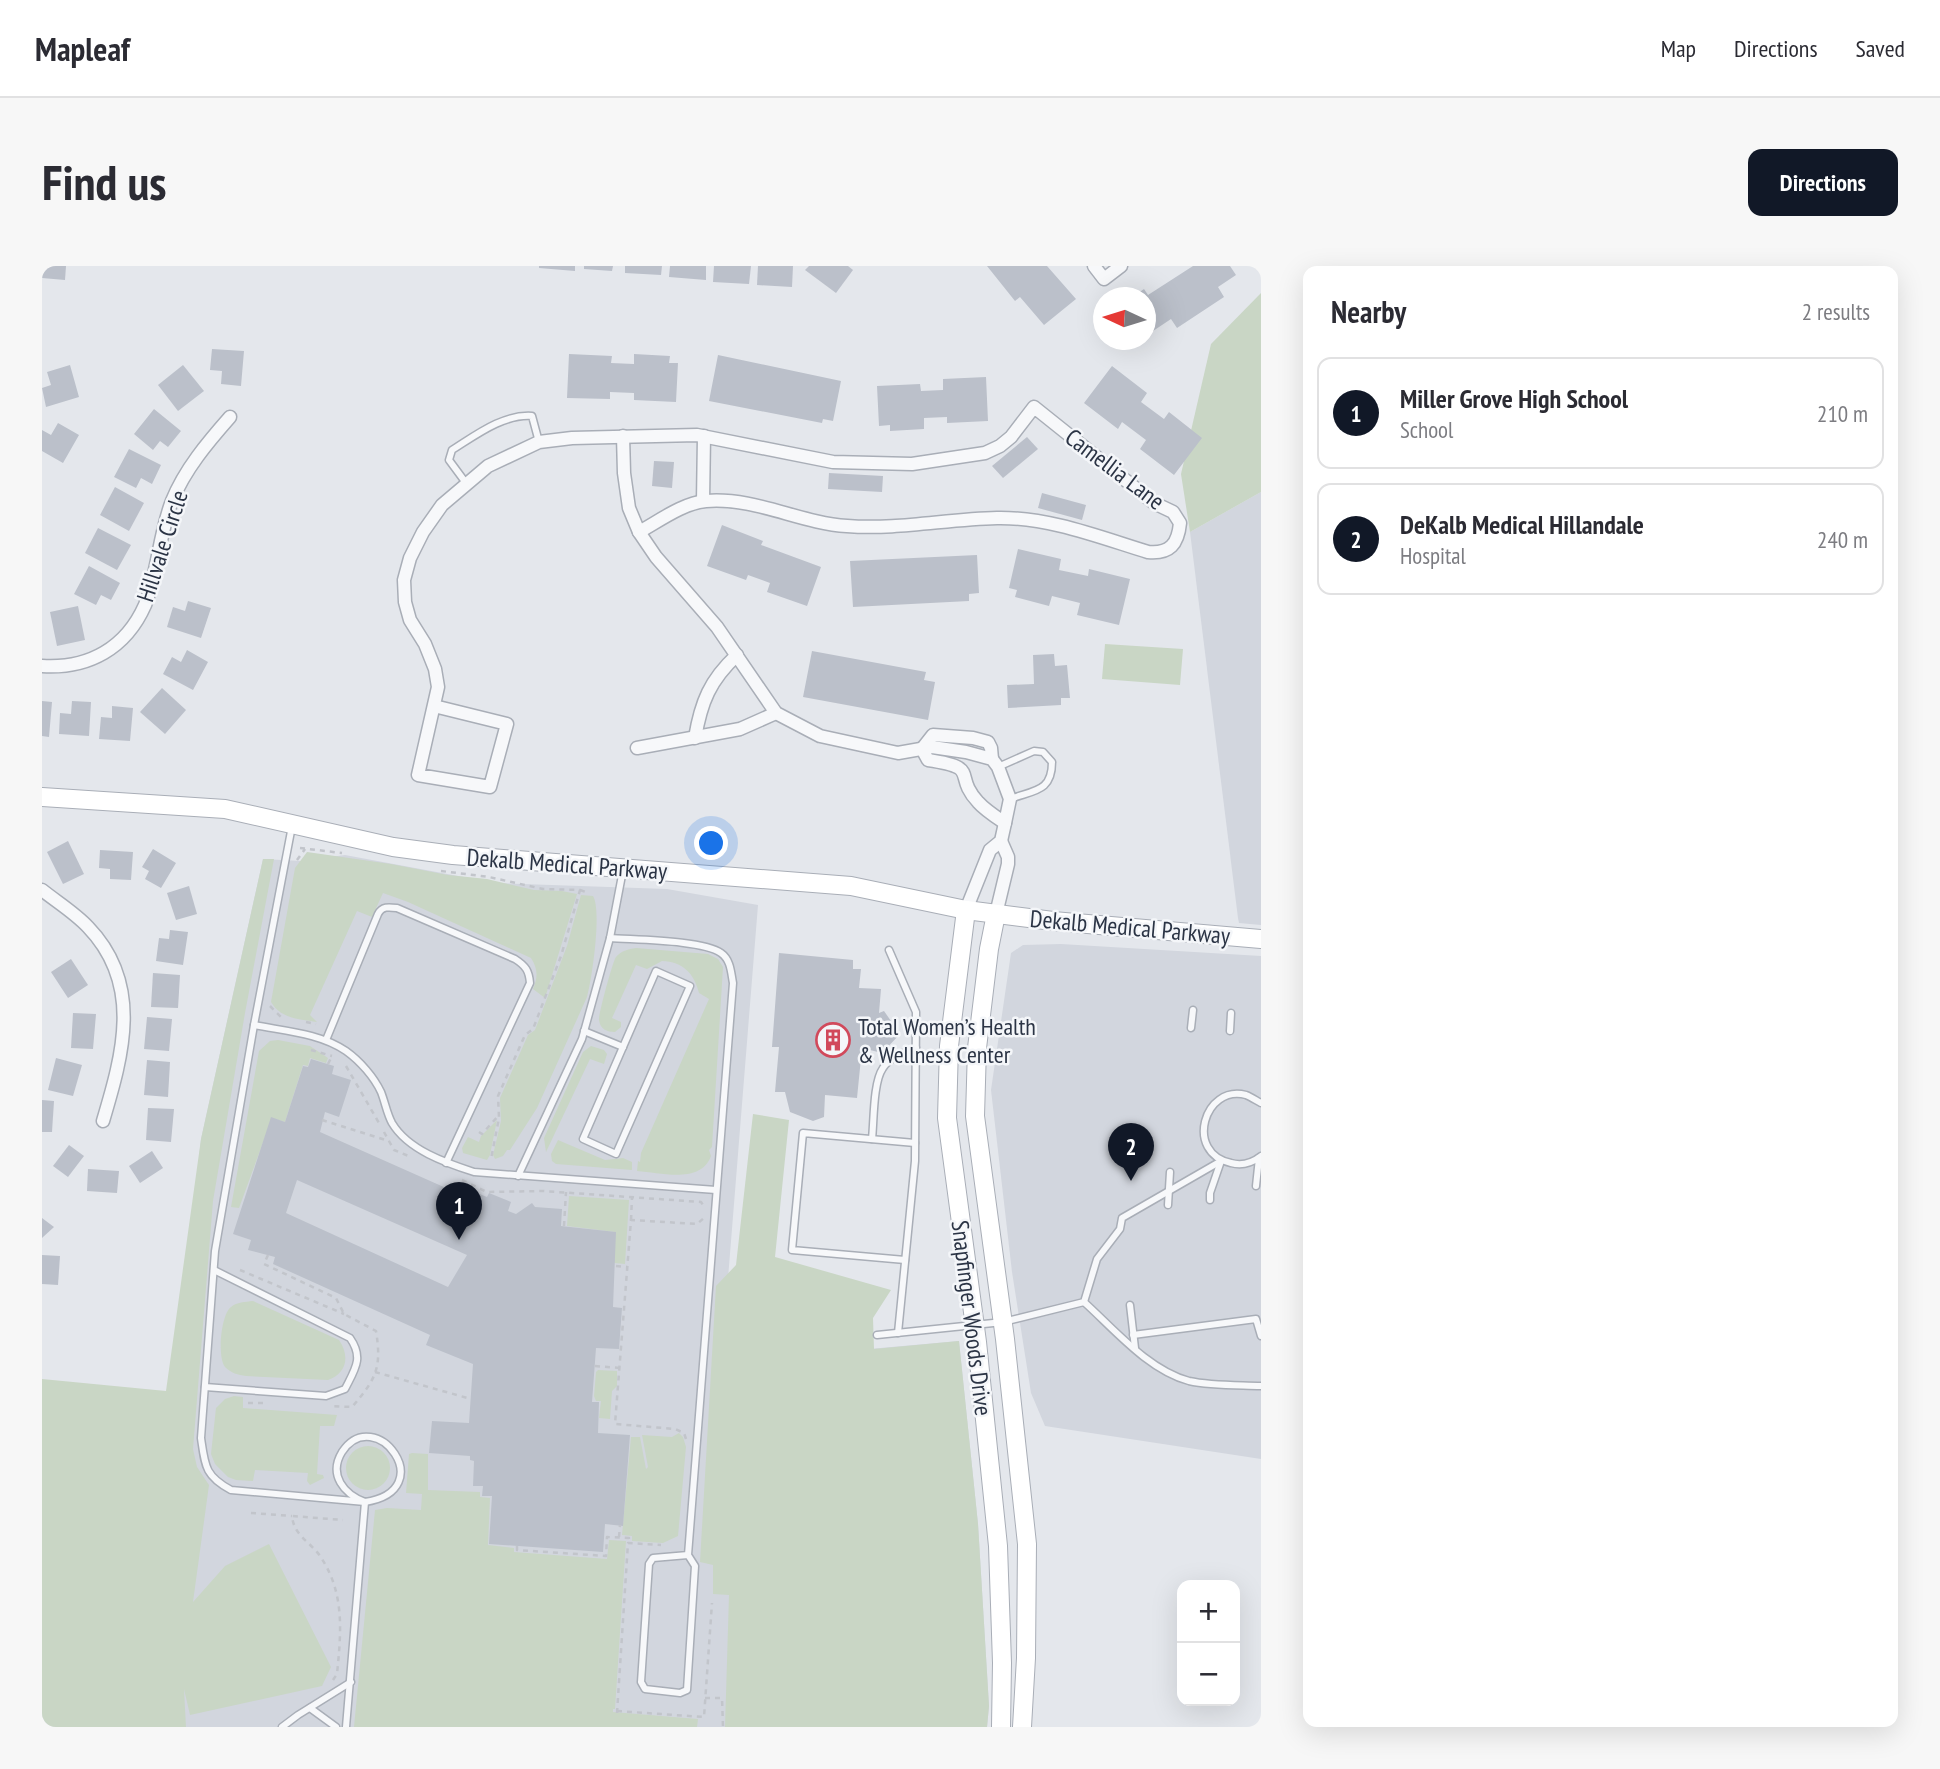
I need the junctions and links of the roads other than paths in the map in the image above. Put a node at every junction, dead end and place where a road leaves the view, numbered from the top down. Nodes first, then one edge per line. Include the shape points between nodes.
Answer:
1 (1094, 266) edge
2 (1121, 266) edge
3 (230, 417) dead end
4 (623, 436) junction
5 (704, 436) junction
6 (539, 442) junction
7 (466, 483) junction
8 (703, 501) junction
9 (639, 532) junction
10 (737, 655) junction
11 (42, 666) edge
12 (434, 706) junction
13 (776, 713) junction
14 (964, 737) junction
15 (695, 738) junction
16 (637, 748) dead end
17 (922, 749) junction
18 (961, 752) junction
19 (995, 763) junction
20 (959, 766) junction
21 (42, 797) edge
22 (1010, 799) junction
23 (1005, 823) junction
24 (292, 824) junction
25 (1001, 841) junction
26 (623, 868) junction
27 (42, 890) edge
28 (967, 910) junction
29 (996, 914) junction
30 (610, 938) junction
31 (1261, 939) edge
32 (889, 950) dead end
33 (1193, 1010) dead end
34 (1231, 1013) dead end
35 (254, 1025) junction
36 (1191, 1028) dead end
37 (584, 1031) junction
38 (1230, 1031) dead end
39 (326, 1040) junction
40 (623, 1047) junction
41 (916, 1048) junction
42 (1261, 1103) edge
43 (103, 1121) dead end
44 (872, 1139) junction
45 (915, 1143) junction
46 (1260, 1157) edge
47 (1221, 1161) junction
48 (446, 1163) junction
49 (1170, 1172) dead end
50 (517, 1176) junction
51 (1256, 1186) dead end
52 (716, 1190) junction
53 (1167, 1192) junction
54 (1210, 1200) dead end
55 (1168, 1205) dead end
56 (905, 1260) junction
57 (214, 1270) junction
58 (1084, 1302) junction
59 (1130, 1305) dead end
60 (1003, 1322) junction
61 (974, 1325) junction
62 (898, 1333) junction
63 (877, 1335) dead end
64 (1133, 1335) junction
65 (1261, 1336) edge
66 (1135, 1348) junction
67 (1261, 1386) edge
68 (205, 1387) junction
69 (365, 1503) junction
70 (688, 1555) junction
71 (351, 1682) junction
72 (310, 1707) junction
73 (282, 1727) edge
74 (336, 1727) edge
75 (346, 1727) edge
76 (1001, 1727) edge
77 (1022, 1727) edge

1 - 2 street via 1104,279
3 - 11 street, Hillvale Circle via 208,442 171,503 145,604 131,630 108,652 81,663
4 - 5 street, Camellia Lane
4 - 6 street, Camellia Lane
4 - 9 street via 629,508
5 - 8 street
5 - 8 street, Camellia Lane via 833,462 912,464 985,453 1000,446 1034,407 1154,503 1173,512 1180,523 1173,546 1161,553 1034,521 999,518 849,527 812,522 734,500
6 - 7 street, Camellia Lane via 488,466
6 - 7 lane via 531,416 521,415 489,427 452,450 449,460
7 - 12 street, Camellia Lane via 442,505 423,532 404,580 410,620 435,669
8 - 9 street, Camellia Lane
9 - 10 street
10 - 13 street
10 - 15 street via 710,687
12 - 12 street, Camellia Lane via 507,724 490,787 418,775
13 - 15 street via 740,729
13 - 17 street via 820,736 898,753
14 - 17 street via 933,735
14 - 18 street
14 - 19 street via 988,742
15 - 16 street
17 - 18 street
17 - 20 street via 928,760
18 - 19 street
18 - 20 street
19 - 22 street
19 - 22 lane via 1034,751 1043,752 1052,762 1052,777 1046,786
20 - 23 street via 978,802
21 - 24 main road, Dekalb Medical Parkway via 225,809
22 - 23 street
23 - 25 street
24 - 26 main road, Dekalb Medical Parkway via 453,855
24 - 35 lane
25 - 28 street via 990,850
25 - 29 street via 1008,864
26 - 28 main road, Dekalb Medical Parkway via 851,886
26 - 30 lane
27 - 43 street via 89,928 117,968 126,1019 120,1066
28 - 29 main road, Dekalb Medical Parkway
28 - 61 main road, Snapfinger Woods Drive via 949,1046 947,1118
29 - 31 main road, Dekalb Medical Parkway
29 - 60 main road, Snapfinger Woods Drive via 977,1048 975,1116
30 - 37 lane
30 - 52 lane via 701,945 721,953 730,964 733,983
32 - 41 lane via 916,1012
33 - 36 lane
34 - 38 lane
35 - 39 lane
35 - 57 lane
37 - 40 lane
37 - 50 lane
39 - 48 lane via 367,1070 392,1124 408,1140
39 - 48 lane via 377,914 386,907 524,965 530,984
40 - 40 lane via 656,971 690,986 616,1154 583,1139
41 - 44 lane via 882,1068
41 - 45 lane
42 - 47 lane via 1245,1095 1226,1096 1209,1108 1202,1127 1207,1147
44 - 45 lane
44 - 56 lane via 803,1133 792,1250
45 - 56 lane
46 - 47 lane via 1240,1165
46 - 51 lane
47 - 53 lane
47 - 54 lane
48 - 50 lane via 474,1172
49 - 53 lane
50 - 52 lane
52 - 70 lane
53 - 55 lane
53 - 58 lane via 1122,1217 1120,1229 1097,1259
56 - 62 lane
57 - 68 lane
57 - 68 lane via 350,1338 358,1349 357,1367 345,1389 326,1396
58 - 60 lane
58 - 66 lane
59 - 64 lane
60 - 61 lane
60 - 77 main road, Snapfinger Woods Drive via 1027,1544
61 - 62 lane
61 - 76 main road, Snapfinger Woods Drive via 998,1546
62 - 63 lane
64 - 65 lane via 1256,1319
64 - 66 lane
66 - 67 lane via 1168,1372 1190,1381
68 - 69 lane via 201,1438 205,1465 213,1480 231,1490
69 - 69 lane via 386,1496 399,1480 399,1460 387,1443 377,1439 350,1444 338,1463 341,1486
69 - 71 lane
70 - 70 lane via 653,1558 649,1564 641,1682 645,1689 687,1690 695,1566
71 - 72 lane
71 - 75 lane
72 - 73 lane
72 - 74 lane

